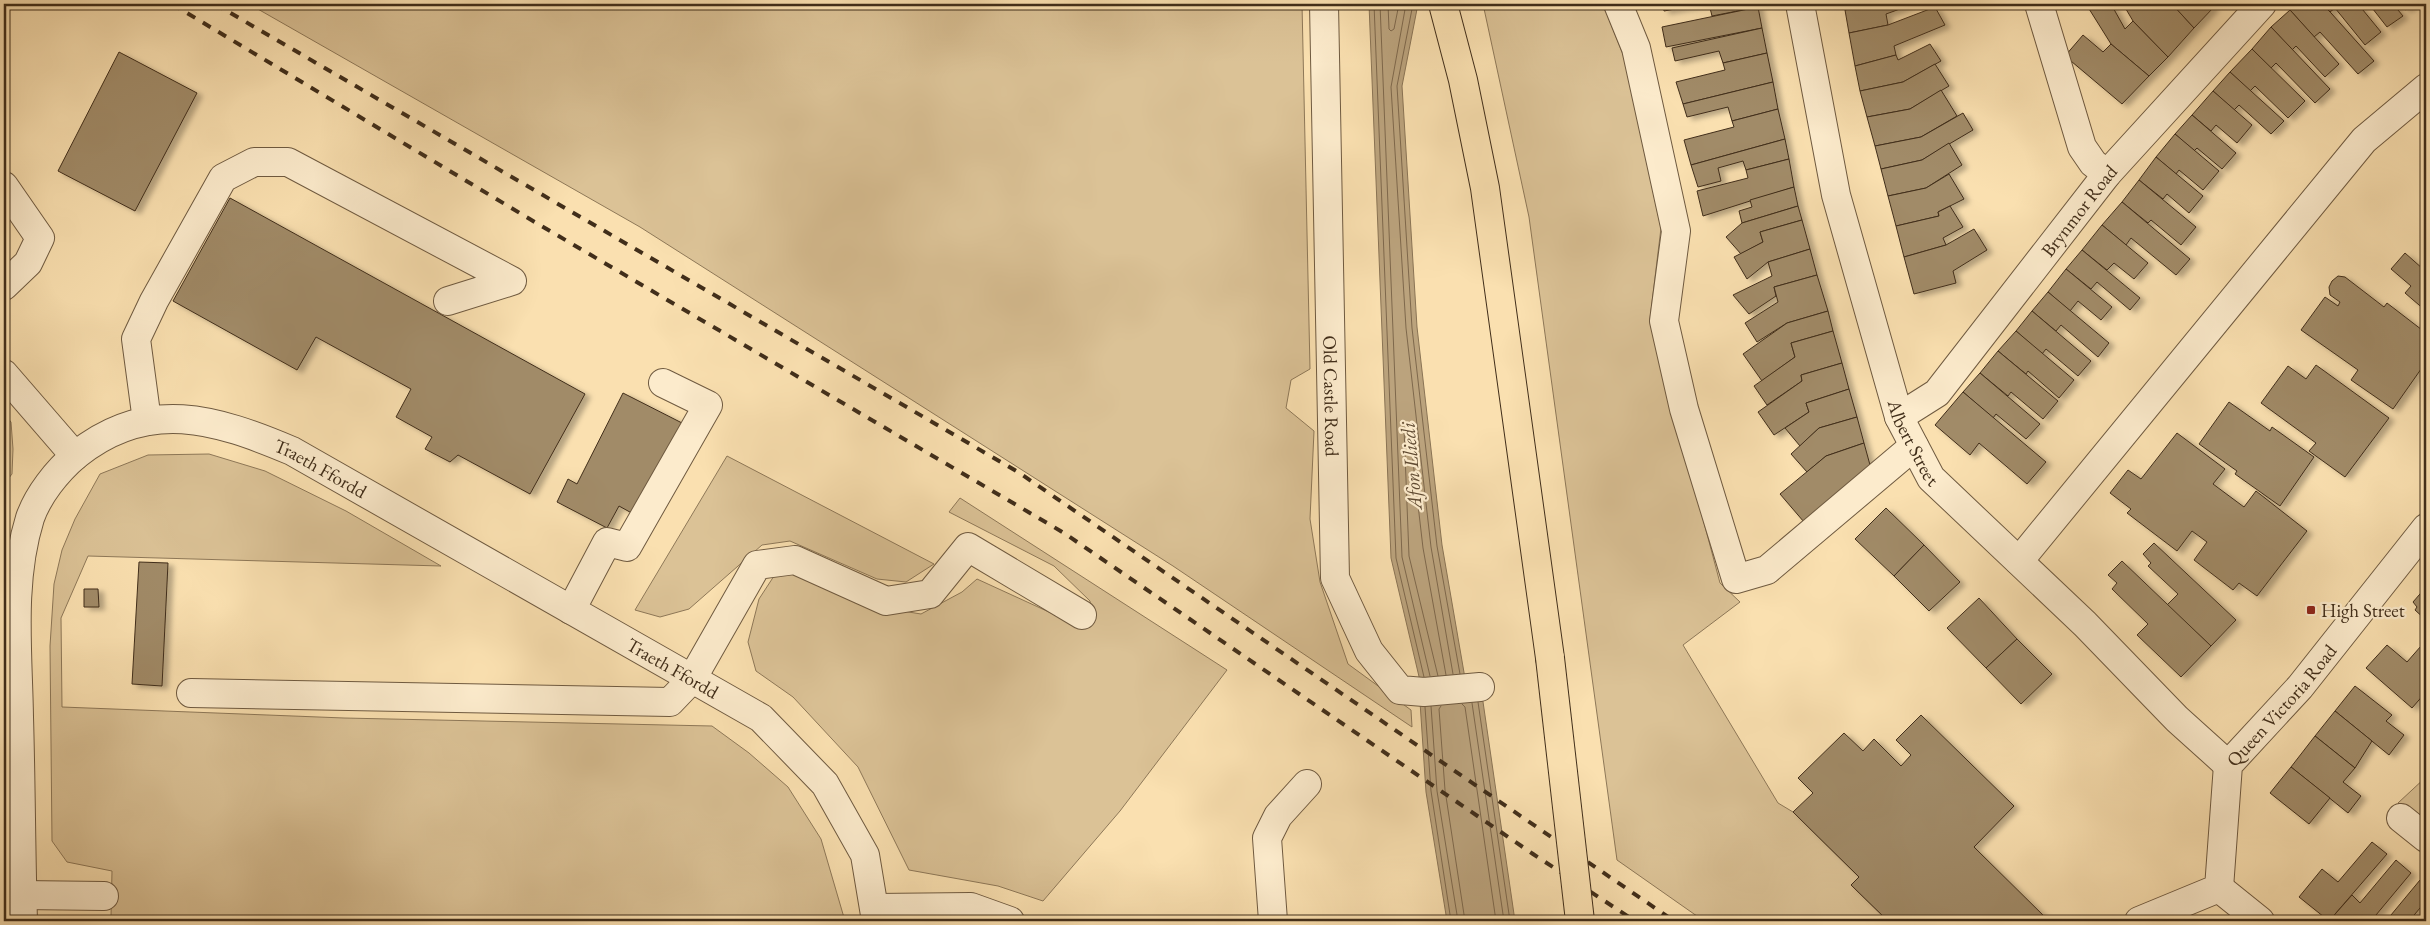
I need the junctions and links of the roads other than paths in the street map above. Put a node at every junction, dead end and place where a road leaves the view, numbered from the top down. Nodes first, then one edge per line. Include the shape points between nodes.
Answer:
1 (1324, 4) edge
2 (1443, 4) edge
3 (1618, 4) edge
4 (1800, 4) edge
5 (2039, 4) edge
6 (2262, 4) edge
7 (2426, 88) edge
8 (2108, 174) junction
9 (4, 186) edge
10 (4, 286) edge
11 (448, 301) dead end
12 (4, 374) edge
13 (663, 383) dead end
14 (1899, 417) junction
15 (147, 421) junction
16 (1914, 446) junction
17 (75, 456) junction
18 (2426, 528) edge
19 (2019, 562) junction
20 (12, 572) edge
21 (571, 610) junction
22 (1082, 615) dead end
23 (692, 679) junction
24 (1480, 687) dead end
25 (191, 693) dead end
26 (2228, 765) junction
27 (1307, 784) dead end
28 (2401, 818) dead end
29 (2426, 838) edge
30 (2219, 888) junction
31 (22, 895) junction
32 (104, 896) dead end
33 (876, 914) edge
34 (23, 921) edge
35 (1010, 921) edge
36 (1273, 921) edge
37 (1580, 921) edge
38 (2139, 921) edge
39 (2260, 921) edge

1 - 24 street, Old Castle Road via 1335,578 1369,651 1400,690 1424,692
2 - 37 main road, bridge via 1463,80 1484,188 1550,658
3 - 16 street via 1636,48 1676,231 1664,322 1684,409 1736,579 1767,570
4 - 14 street, Albert Street via 1836,195
5 - 8 street via 2082,147 2093,163
6 - 8 street, Brynmor Road
7 - 19 street via 2364,140
8 - 14 street, Brynmor Road via 1936,393
9 - 10 street via 40,238 28,263
11 - 15 street via 512,281 288,162 254,162 223,178 136,339
12 - 17 street
13 - 21 street via 708,405 628,547 607,542
14 - 16 street, Albert Street
15 - 17 street, Traeth Ffordd via 116,430
15 - 21 street, Traeth Ffordd via 198,420 243,430 292,451
16 - 19 street, Albert Street via 1931,478
17 - 20 street, Traeth Ffordd via 51,480 30,518
18 - 26 street, Queen Victoria Road via 2300,687
19 - 26 street, Albert Street via 2085,624 2176,719
20 - 31 street, Traeth Ffordd via 18,590
21 - 23 street, Traeth Ffordd
22 - 23 street via 968,547 930,594 886,601 796,560 757,565
23 - 25 street via 670,702
23 - 33 street, Traeth Ffordd via 761,718 825,784 865,856
26 - 30 street, Queen Victoria Road
27 - 36 street via 1278,816 1267,838
28 - 29 street
30 - 38 street
30 - 39 street
31 - 32 street
31 - 34 street, Traeth Ffordd
33 - 35 street via 970,906

